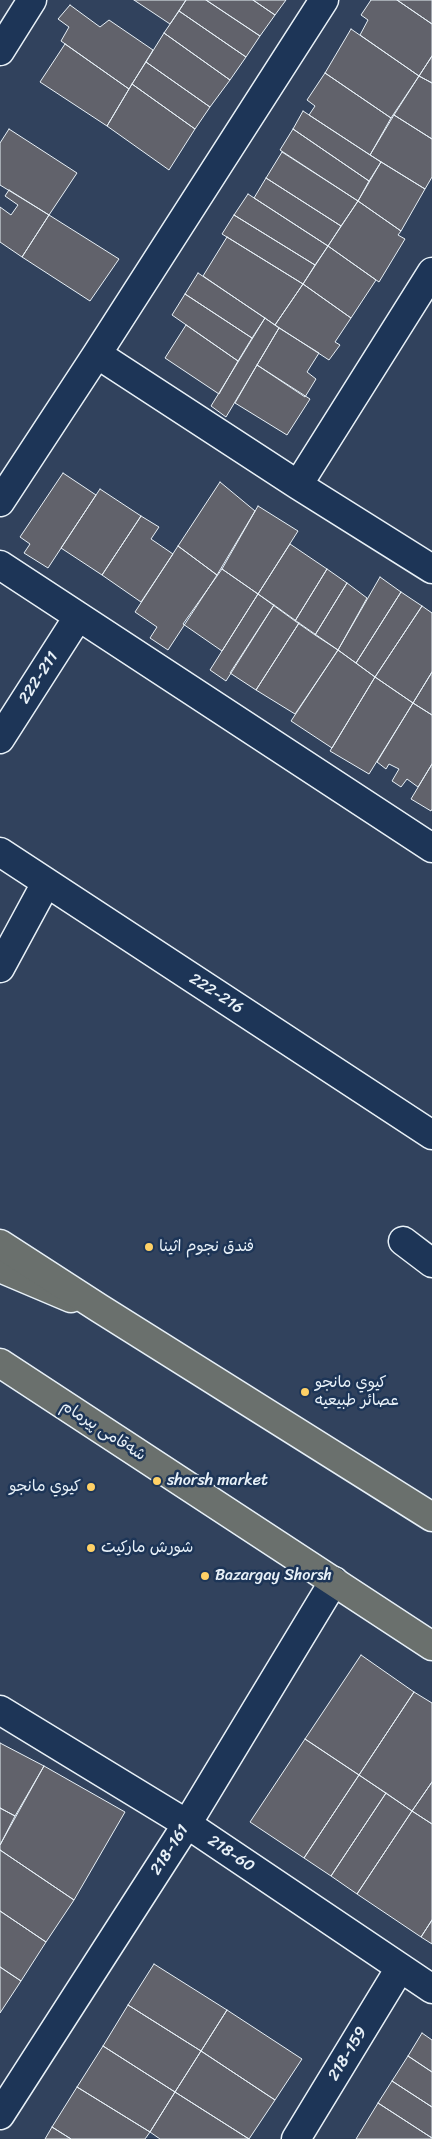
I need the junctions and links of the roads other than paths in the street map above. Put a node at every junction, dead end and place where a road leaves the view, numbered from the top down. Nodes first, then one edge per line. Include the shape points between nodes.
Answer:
1 (32, 0) edge
2 (324, 0) edge
3 (0, 51) edge
4 (432, 272) edge
5 (97, 354) junction
6 (298, 485) junction
7 (0, 502) edge
8 (0, 565) edge
9 (432, 568) edge
10 (78, 617) junction
11 (0, 739) edge
12 (432, 848) edge
13 (0, 852) edge
14 (46, 883) junction
15 (0, 968) edge
16 (432, 1135) edge
17 (403, 1241) dead end
18 (0, 1244) edge
19 (432, 1263) edge
20 (0, 1268) edge
21 (99, 1308) junction
22 (0, 1363) edge
23 (432, 1517) edge
24 (334, 1581) junction
25 (432, 1646) edge
26 (0, 1710) edge
27 (187, 1824) junction
28 (400, 1968) junction
29 (432, 1989) edge
30 (0, 2115) edge
31 (296, 2139) edge

1 - 3 street
2 - 5 street
4 - 6 street
5 - 6 street
5 - 7 street
6 - 9 street
8 - 10 street
10 - 11 street, 222-211
10 - 12 street
13 - 14 street, 222-216
14 - 15 street
14 - 16 street, 222-216
17 - 19 street
18 - 21 main road
20 - 21 main road
21 - 23 main road
22 - 24 main road, شەقامی پیرمام
24 - 25 main road, شەقامی پیرمام
24 - 27 street, 218-161
26 - 27 street, 218-60
27 - 28 street, 218-60
27 - 30 street, 218-161
28 - 29 street, 218-60
28 - 31 street, 218-159

